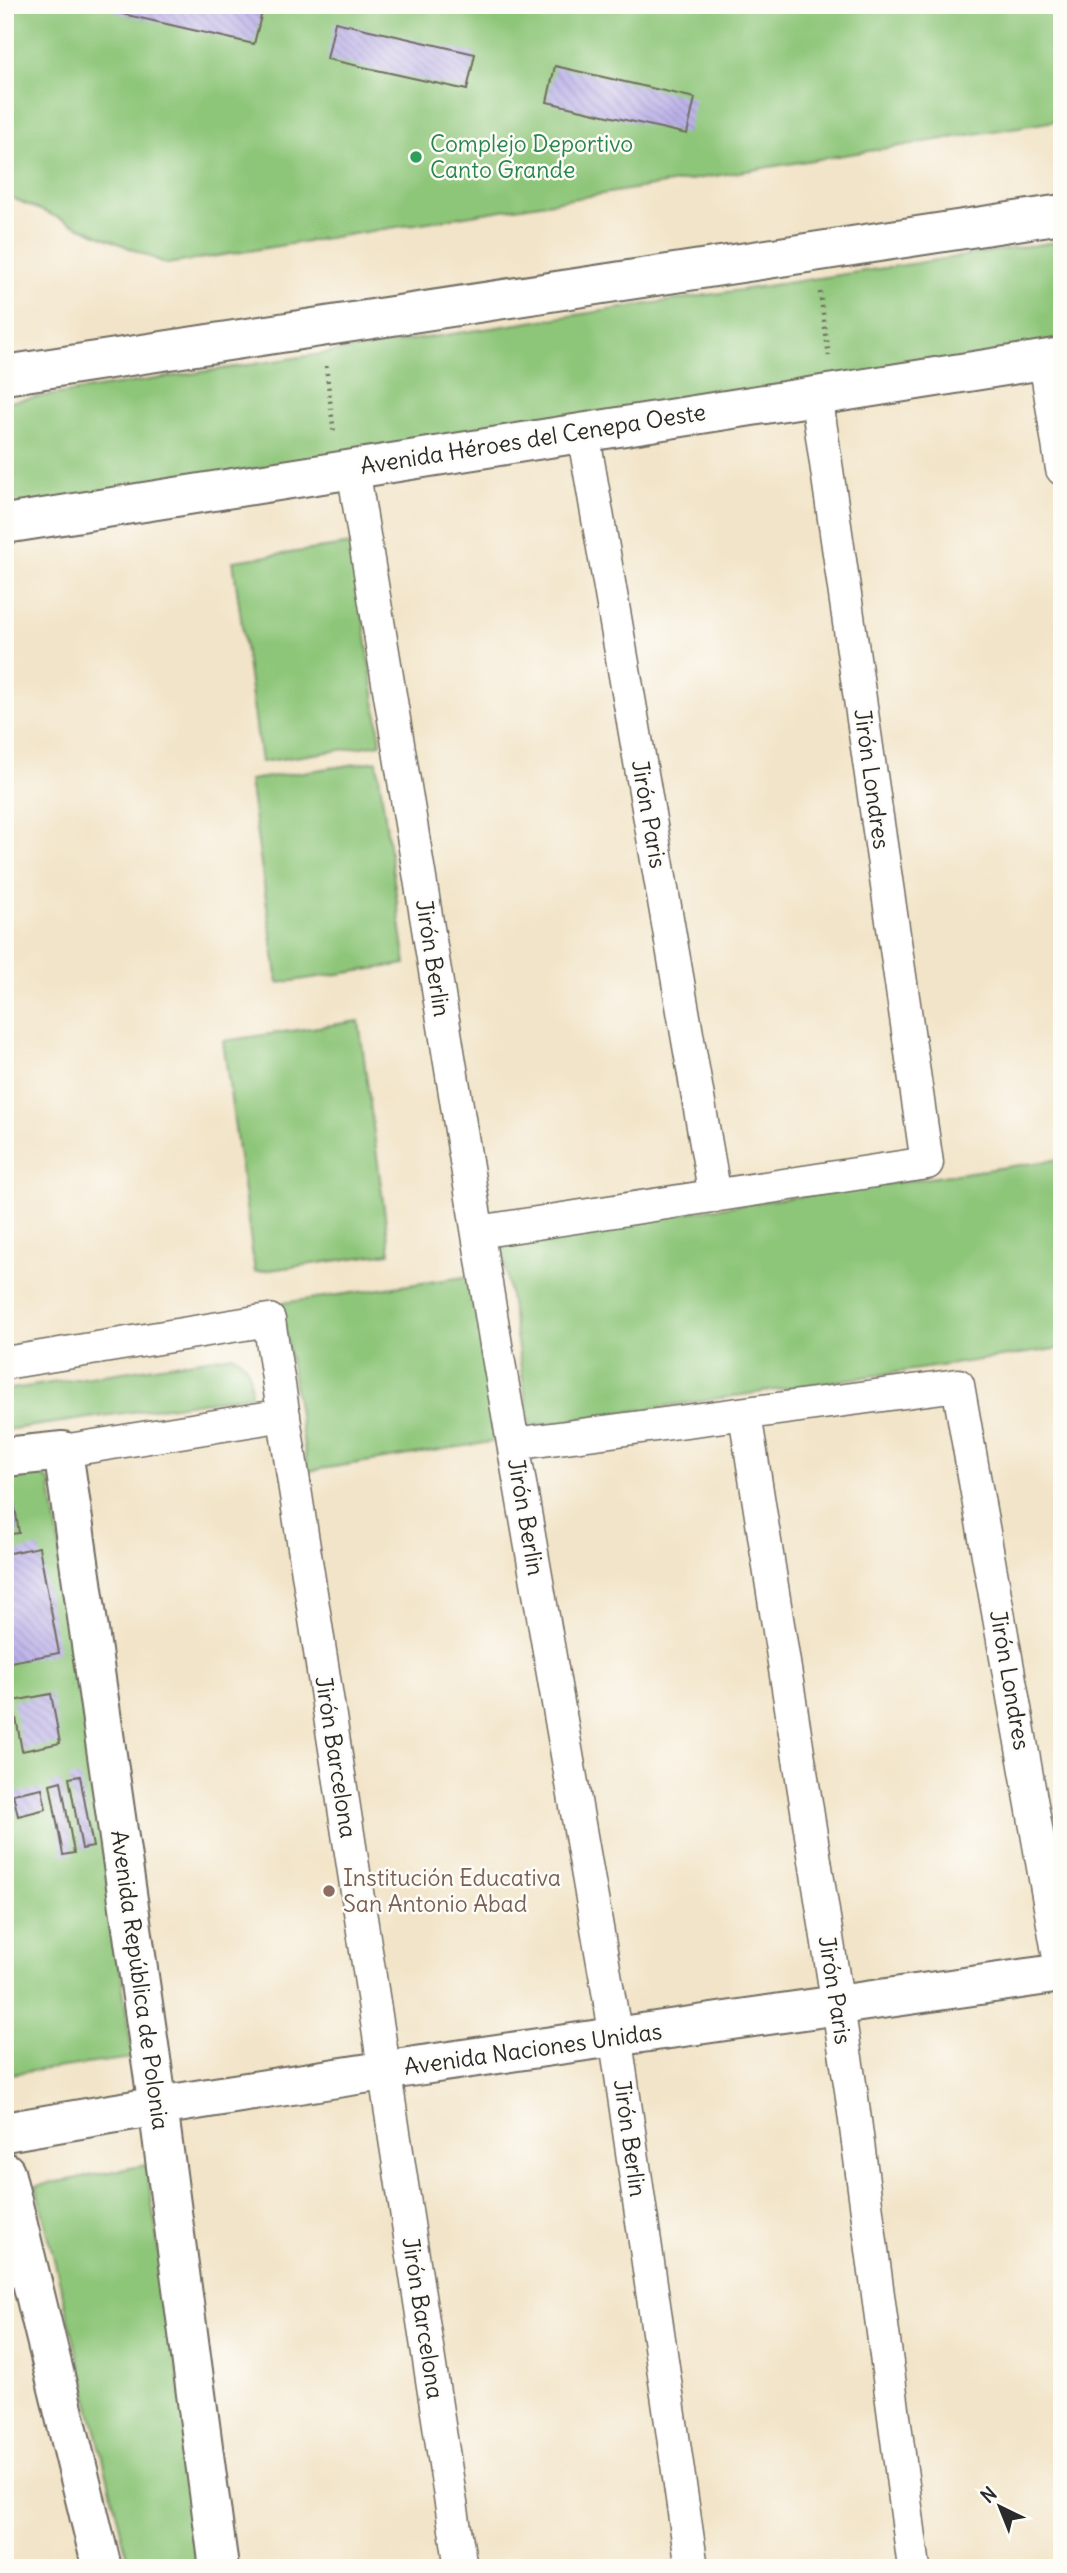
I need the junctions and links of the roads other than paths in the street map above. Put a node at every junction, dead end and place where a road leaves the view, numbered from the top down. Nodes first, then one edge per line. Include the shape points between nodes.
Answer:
1 (1062, 214) edge
2 (1053, 358) edge
3 (5, 375) edge
4 (825, 393) junction
5 (583, 432) junction
6 (345, 469) junction
7 (1062, 469) edge
8 (5, 524) edge
9 (715, 1196) junction
10 (478, 1232) junction
11 (5, 1363) edge
12 (745, 1414) junction
13 (284, 1415) junction
14 (513, 1444) junction
15 (63, 1451) junction
16 (5, 1457) edge
17 (1062, 1974) edge
18 (837, 2006) junction
19 (616, 2037) junction
20 (384, 2071) junction
21 (158, 2105) junction
22 (5, 2132) edge
23 (5, 2172) edge
24 (102, 2568) edge
25 (219, 2568) edge
26 (461, 2568) edge
27 (692, 2568) edge
28 (914, 2568) edge

1 - 3 main road
2 - 4 main road, Avenida Héroes del Cenepa Oeste
2 - 7 street
4 - 5 main road, Avenida Héroes del Cenepa Oeste
4 - 9 street, Jirón Londres via 927,1163
5 - 6 main road, Avenida Héroes del Cenepa Oeste
5 - 9 street, Jirón Paris
6 - 8 main road, Avenida Héroes del Cenepa Oeste
6 - 10 street, Jirón Berlin
9 - 10 street
10 - 14 street, Jirón Berlin
11 - 13 street, Jirón Barcelona via 269,1320
12 - 14 street
12 - 17 street, Jirón Londres via 958,1385
12 - 18 street, Jirón Paris
13 - 15 street
13 - 20 street, Jirón Barcelona
14 - 19 street, Jirón Berlin
15 - 16 main road
15 - 21 main road, Avenida República de Polonia
17 - 18 main road, Avenida Naciones Unidas
18 - 19 main road, Avenida Naciones Unidas
18 - 28 street, Jirón Paris
19 - 20 main road, Avenida Naciones Unidas
19 - 27 street, Jirón Berlin
20 - 21 main road, Avenida Naciones Unidas
20 - 26 street, Jirón Barcelona
21 - 22 main road, Avenida Naciones Unidas
21 - 25 main road, Avenida República de Polonia
23 - 24 main road

